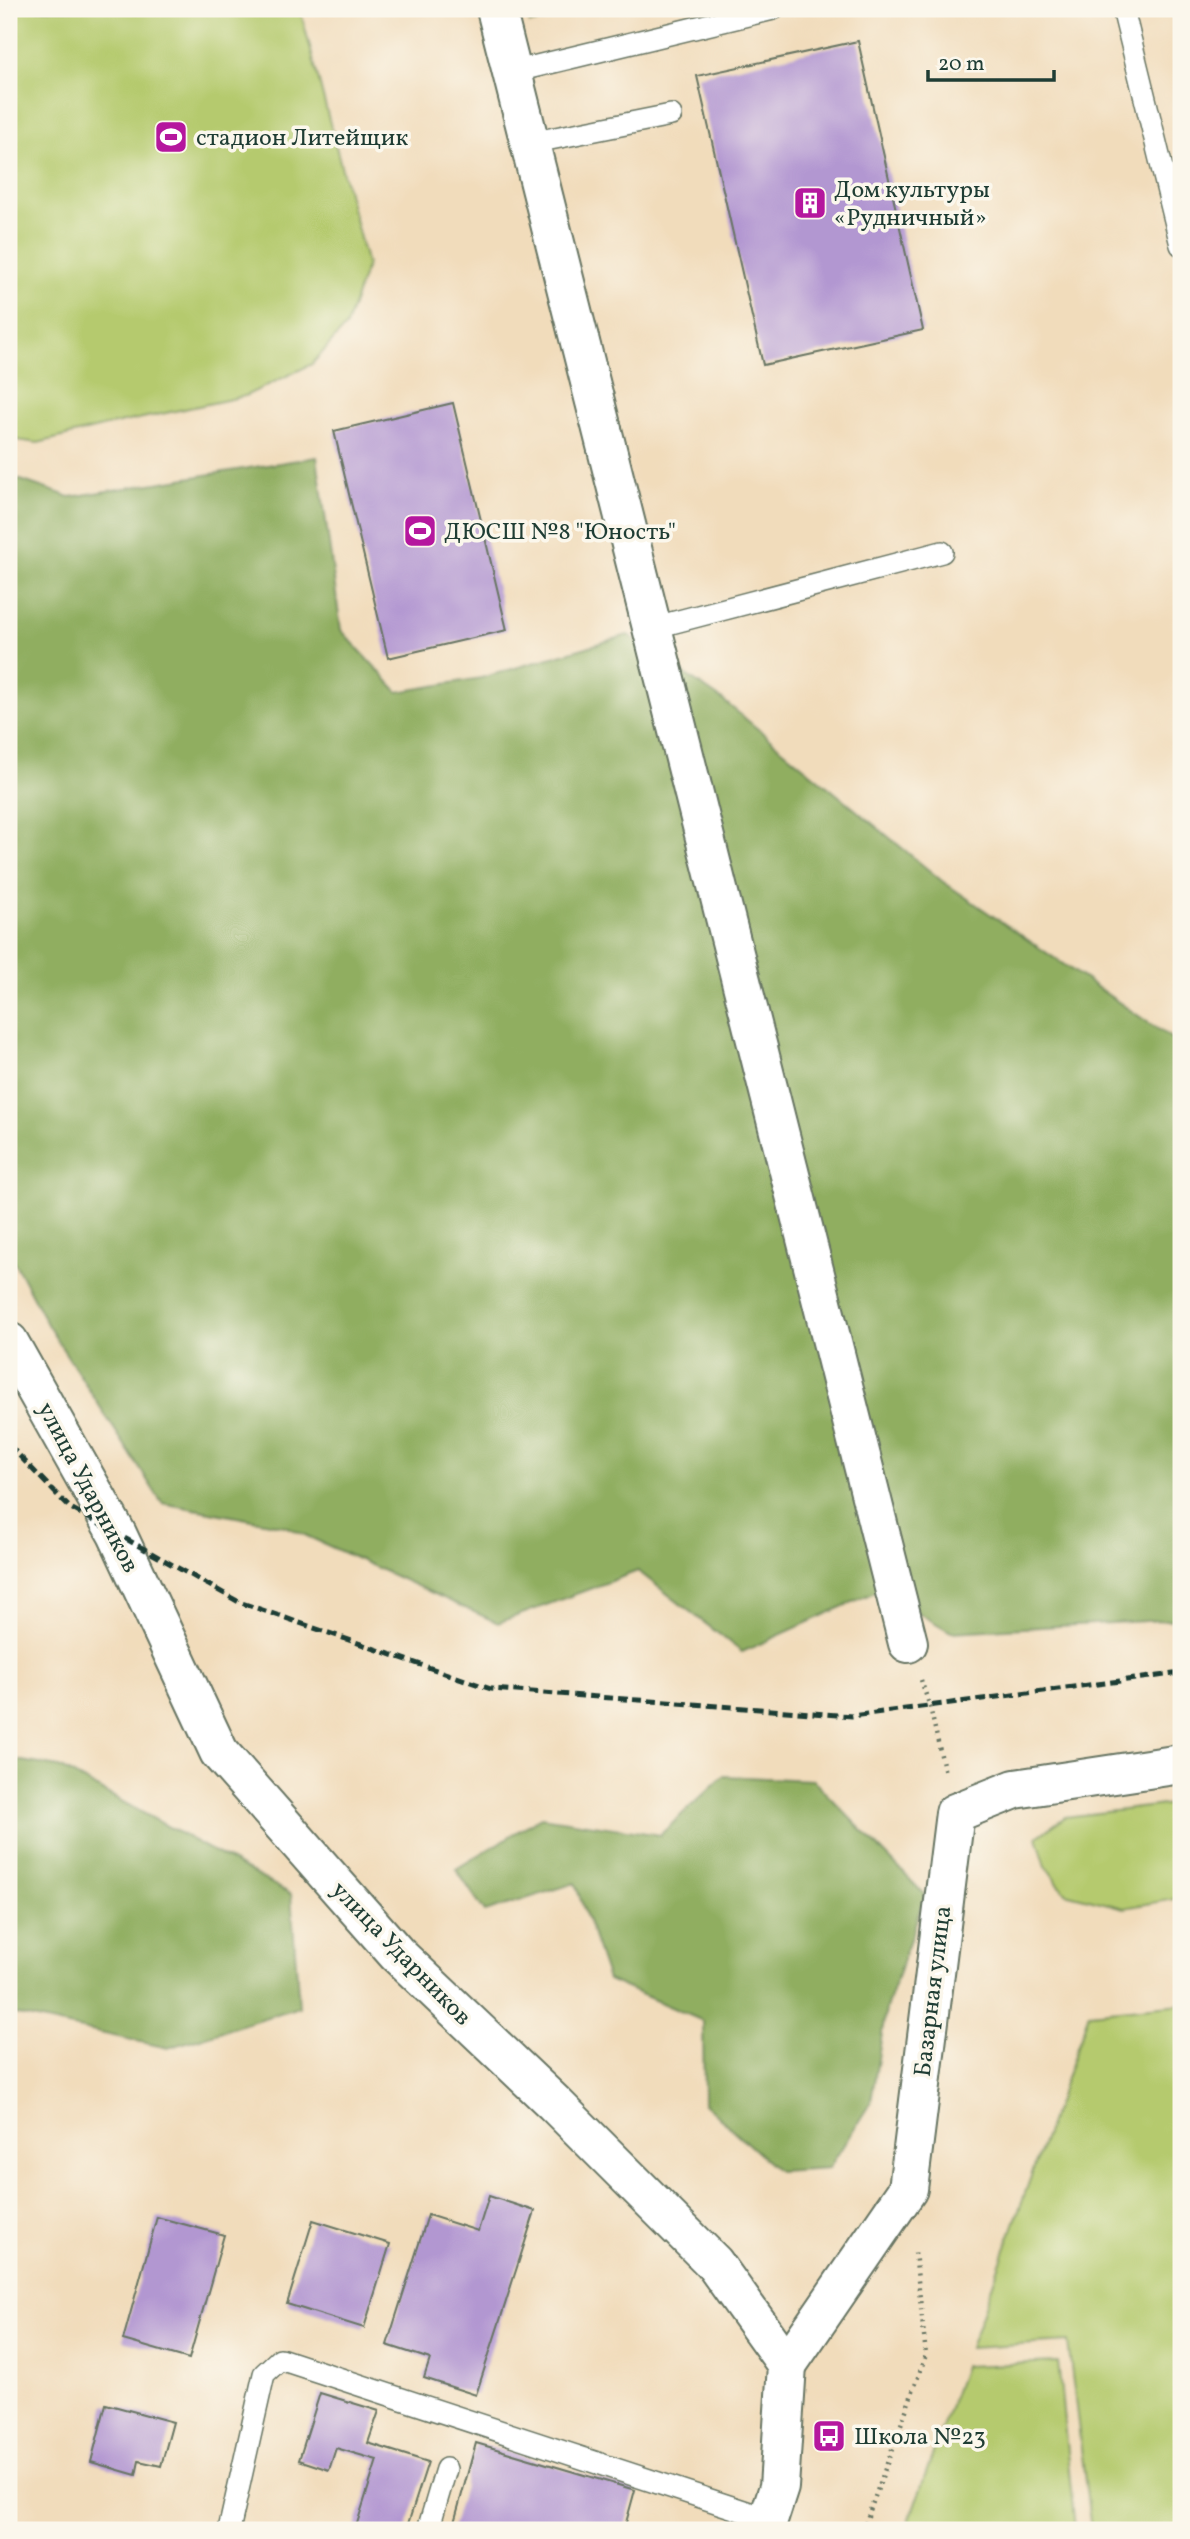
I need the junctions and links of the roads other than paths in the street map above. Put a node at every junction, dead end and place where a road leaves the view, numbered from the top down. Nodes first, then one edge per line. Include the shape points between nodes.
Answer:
1 (496, 9) edge
2 (774, 9) edge
3 (1124, 9) edge
4 (512, 72) junction
5 (671, 115) dead end
6 (530, 143) junction
7 (1181, 245) edge
8 (942, 552) dead end
9 (652, 628) junction
10 (9, 1342) edge
11 (908, 1643) road end
12 (1181, 1764) edge
13 (787, 2365) junction
14 (446, 2469) dead end
15 (766, 2525) edge
16 (229, 2530) edge
17 (428, 2530) edge

1 - 4 street
2 - 4 lane
3 - 7 lane
4 - 6 street
5 - 6 lane
6 - 9 street
8 - 9 lane
9 - 11 street
10 - 13 street, улица Ударников via 117,1534 219,1752 397,1954 714,2263
12 - 13 street, Базарная улица via 1015,1789 955,1813 908,2189
13 - 15 street via 779,2487
14 - 17 lane
15 - 16 lane via 280,2359 264,2374

